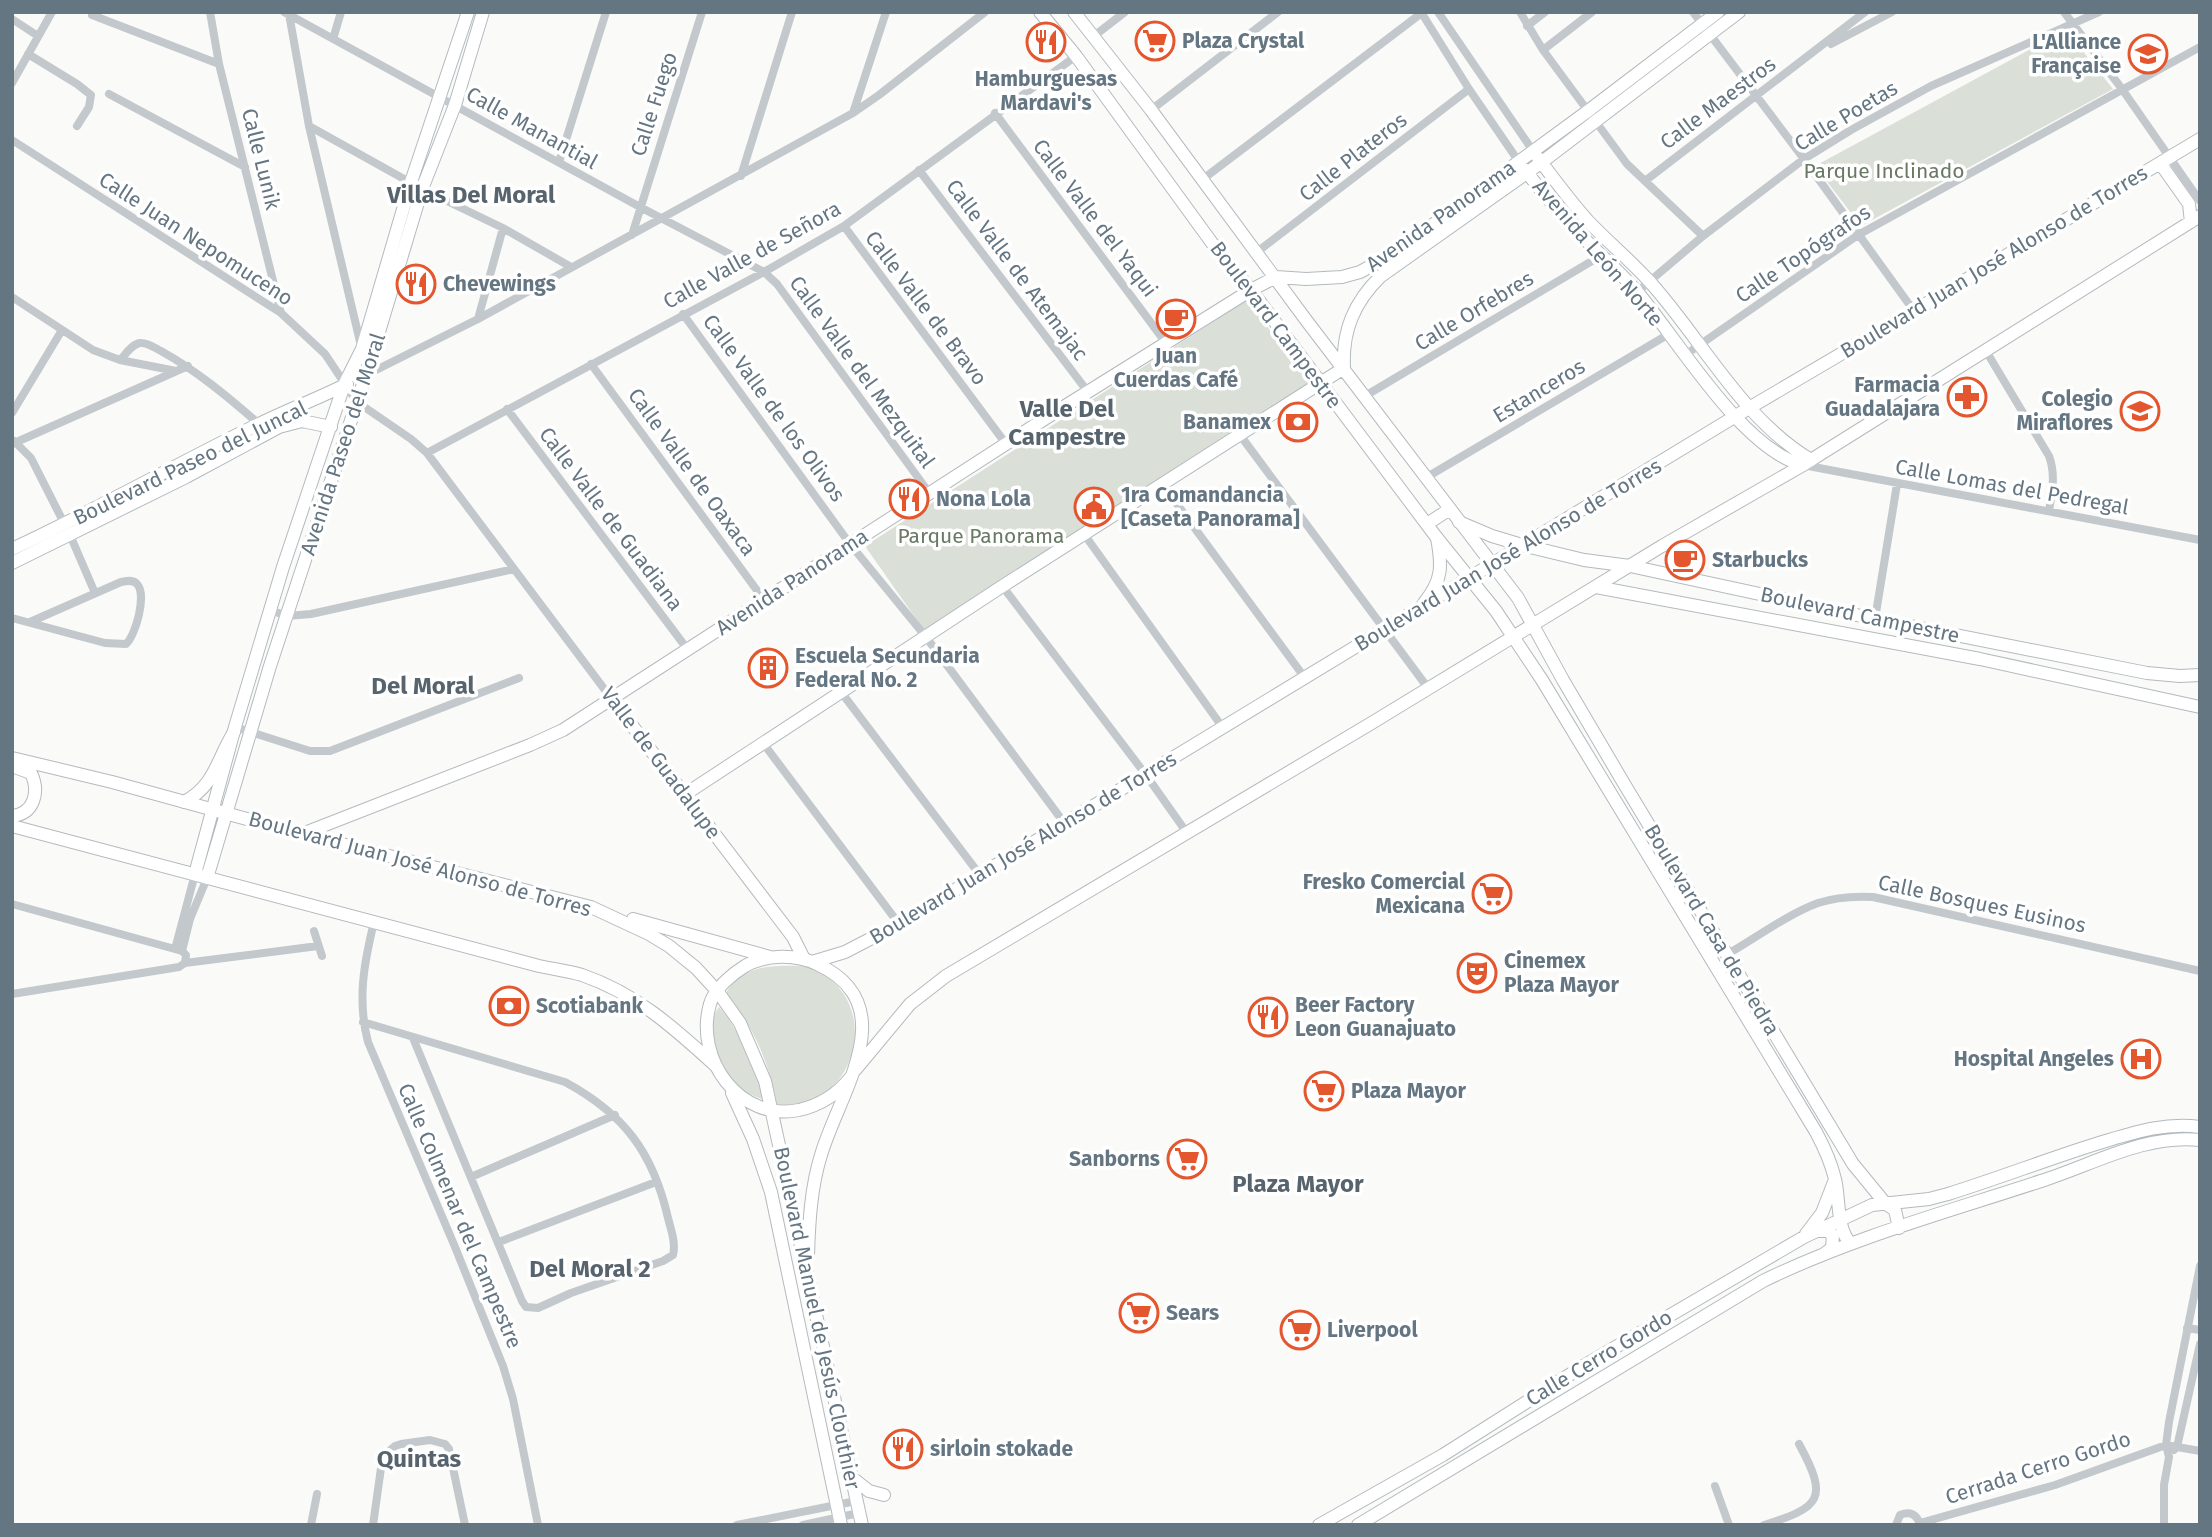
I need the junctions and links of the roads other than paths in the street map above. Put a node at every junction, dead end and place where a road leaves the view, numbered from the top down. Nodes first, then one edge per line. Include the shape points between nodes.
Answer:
1 (52, 12) edge
2 (209, 12) edge
3 (341, 12) edge
4 (468, 12) edge
5 (483, 12) edge
6 (607, 12) edge
7 (702, 12) edge
8 (792, 12) edge
9 (887, 12) edge
10 (985, 12) edge
11 (1040, 12) edge
12 (1074, 12) edge
13 (1125, 12) edge
14 (1278, 12) edge
15 (1438, 12) edge
16 (1520, 12) edge
17 (1545, 12) edge
18 (1592, 12) edge
19 (1693, 12) edge
20 (1717, 12) edge
21 (1739, 12) edge
22 (1865, 12) edge
23 (1892, 12) edge
24 (2064, 12) edge
25 (2099, 12) edge
26 (287, 13) edge
27 (1422, 13) edge
28 (92, 15) dead end
29 (12, 19) edge
30 (2072, 23) junction
31 (1527, 26) junction
32 (1706, 29) junction
33 (38, 36) junction
34 (1094, 36) junction
35 (333, 39) junction
36 (2200, 47) edge
37 (1543, 50) junction
38 (28, 54) junction
39 (1813, 54) junction
40 (1076, 56) junction
41 (219, 64) junction
42 (12, 83) edge
43 (1469, 89) junction
44 (2122, 89) junction
45 (109, 94) dead end
46 (1755, 95) junction
47 (440, 98) junction
48 (455, 105) junction
49 (1150, 110) junction
50 (853, 113) junction
51 (995, 113) junction
52 (1592, 115) junction
53 (77, 126) dead end
54 (309, 126) junction
55 (2200, 139) edge
56 (12, 140) edge
57 (1533, 151) junction
58 (1804, 159) junction
59 (2165, 160) junction
60 (559, 162) junction
61 (1542, 162) junction
62 (245, 167) junction
63 (1523, 167) junction
64 (919, 170) junction
65 (741, 176) junction
66 (1202, 179) junction
67 (1645, 181) junction
68 (417, 185) junction
69 (2200, 201) edge
70 (640, 207) junction
71 (663, 219) junction
72 (2195, 219) edge
73 (844, 226) junction
74 (503, 228) junction
75 (632, 235) junction
76 (1858, 235) junction
77 (1703, 236) junction
78 (1257, 252) junction
79 (1602, 255) junction
80 (571, 267) junction
81 (764, 272) junction
82 (1276, 277) junction
83 (1650, 282) junction
84 (1251, 290) junction
85 (1637, 292) junction
86 (12, 297) edge
87 (1913, 312) junction
88 (281, 313) junction
89 (683, 314) junction
90 (478, 319) junction
91 (62, 330) junction
92 (1669, 334) junction
93 (1167, 343) junction
94 (1700, 345) junction
95 (362, 349) junction
96 (1986, 351) junction
97 (1685, 355) junction
98 (120, 360) junction
99 (590, 364) junction
100 (188, 366) junction
101 (1344, 368) junction
102 (176, 372) junction
103 (366, 375) junction
104 (1319, 383) junction
105 (344, 385) junction
106 (1088, 392) junction
107 (1365, 396) junction
108 (357, 402) junction
109 (1749, 408) junction
110 (507, 409) junction
111 (12, 413) edge
112 (1735, 417) junction
113 (1759, 419) junction
114 (258, 424) junction
115 (331, 426) junction
116 (1746, 429) junction
117 (1240, 435) junction
118 (13, 442) edge
119 (1006, 444) junction
120 (427, 453) junction
121 (179, 464) junction
122 (1811, 465) junction
123 (186, 477) junction
124 (1427, 477) junction
125 (1897, 484) junction
126 (1163, 485) junction
127 (930, 494) junction
128 (1450, 509) junction
129 (2049, 511) junction
130 (1460, 522) junction
131 (1427, 524) junction
132 (298, 526) junction
133 (67, 530) junction
134 (1084, 534) junction
135 (1437, 538) junction
136 (2200, 540) edge
137 (850, 544) junction
138 (1522, 545) junction
139 (12, 549) edge
140 (12, 563) edge
141 (1492, 565) junction
142 (1630, 566) junction
143 (514, 569) junction
144 (1471, 577) junction
145 (1003, 587) junction
146 (1596, 587) junction
147 (95, 593) junction
148 (291, 600) junction
149 (764, 600) junction
150 (270, 610) junction
151 (1418, 610) junction
152 (287, 616) junction
153 (12, 618) edge
154 (1875, 619) junction
155 (30, 622) junction
156 (1534, 625) junction
157 (1386, 629) junction
158 (926, 637) junction
159 (1513, 637) junction
160 (688, 649) junction
161 (2072, 658) junction
162 (2200, 675) edge
163 (519, 678) dead end
164 (1305, 678) junction
165 (2068, 678) junction
166 (1429, 688) junction
167 (841, 692) junction
168 (611, 698) junction
169 (2200, 707) edge
170 (1223, 728) junction
171 (235, 729) junction
172 (251, 732) junction
173 (763, 743) junction
174 (12, 758) edge
175 (12, 766) edge
176 (1146, 775) junction
177 (684, 795) junction
178 (184, 802) junction
179 (220, 812) junction
180 (12, 816) edge
181 (1065, 824) junction
182 (12, 826) edge
183 (1187, 833) junction
184 (302, 834) junction
185 (1659, 842) junction
186 (1645, 849) junction
187 (202, 873) junction
188 (980, 875) junction
189 (12, 904) edge
190 (591, 907) junction
191 (374, 922) junction
192 (899, 924) junction
193 (314, 931) dead end
194 (318, 946) junction
195 (178, 950) junction
196 (1726, 955) junction
197 (321, 956) dead end
198 (774, 958) junction
199 (808, 960) junction
200 (185, 963) junction
201 (2200, 971) edge
202 (718, 992) junction
203 (12, 994) edge
204 (363, 1022) junction
205 (413, 1038) junction
206 (716, 1066) junction
207 (854, 1073) junction
208 (729, 1086) junction
209 (773, 1111) junction
210 (615, 1115) junction
211 (2200, 1127) edge
212 (2186, 1138) junction
213 (2200, 1140) edge
214 (2200, 1148) edge
215 (471, 1177) junction
216 (1835, 1179) junction
217 (656, 1182) junction
218 (1885, 1203) junction
219 (1841, 1219) junction
220 (1899, 1228) junction
221 (1816, 1231) junction
222 (1804, 1237) junction
223 (499, 1241) junction
224 (1852, 1244) junction
225 (1824, 1254) junction
226 (2200, 1266) edge
227 (807, 1274) junction
228 (2187, 1328) junction
229 (2200, 1330) edge
230 (2200, 1344) edge
231 (1799, 1444) dead end
232 (2166, 1445) junction
233 (2177, 1447) junction
234 (2200, 1451) edge
235 (2169, 1457) junction
236 (851, 1477) junction
237 (1715, 1486) dead end
238 (317, 1494) dead end
239 (884, 1495) dead end
240 (859, 1513) edge
241 (839, 1515) edge
242 (1920, 1524) edge
243 (311, 1525) edge
244 (373, 1525) edge
245 (465, 1525) edge
246 (538, 1525) edge
247 (737, 1525) edge
248 (803, 1525) edge
249 (1319, 1525) edge
250 (1357, 1525) edge
251 (1729, 1525) edge
252 (1764, 1525) edge
253 (1896, 1525) edge
254 (2164, 1525) edge

1 - 33 street
2 - 41 street, Calle Lunik
3 - 35 street
4 - 47 main road, Avenida Paseo del Moral
5 - 48 main road, Avenida Paseo del Moral
6 - 60 street
7 - 70 street, Calle Fuego
8 - 65 street
9 - 50 street
10 - 50 street
11 - 40 main road, Boulevard Campestre
12 - 34 main road, Boulevard Campestre
13 - 34 street
14 - 49 street
15 - 57 street, Avenida León Norte
16 - 31 street
17 - 31 street
18 - 37 street
19 - 32 street
20 - 32 main road, Avenida Panorama
21 - 32 main road, Avenida Panorama
22 - 39 street, Calle Maestros
23 - 39 street, Calle Maestros
24 - 30 street
25 - 30 street, Calle Poetas
26 - 35 street, Calle Manantial
26 - 54 street
27 - 43 street, Avenida León Norte
27 - 66 street
28 - 41 street
29 - 33 street
30 - 44 street
30 - 58 street, Calle Poetas via 1931,86
31 - 37 street
32 - 46 street
32 - 52 main road, Avenida Panorama
33 - 38 street
34 - 49 main road, Boulevard Campestre
35 - 47 street, Calle Manantial
36 - 44 street, Calle Topógrafos
37 - 52 street
38 - 42 street
38 - 53 street via 91,95
39 - 46 street, Calle Maestros
40 - 51 street, Calle Valle de Señora
40 - 84 main road, Boulevard Campestre
41 - 62 street, Calle Lunik
43 - 63 street, Avenida León Norte
43 - 78 street, Calle Plateros
44 - 59 street
44 - 76 street, Calle Topógrafos
45 - 62 street
46 - 58 street
46 - 67 street, Calle Maestros
47 - 48 street, Calle Manantial
47 - 68 main road, Avenida Paseo del Moral
48 - 60 street, Calle Manantial
48 - 68 main road, Avenida Paseo del Moral
49 - 66 main road, Boulevard Campestre
50 - 65 street
51 - 64 street, Calle Valle de Señora
51 - 93 street, Calle Valle del Yaqui
52 - 57 main road, Avenida Panorama
52 - 61 main road, Avenida Panorama
52 - 67 street
54 - 68 street
54 - 95 street
55 - 59 main road, Boulevard Juan José Alonso de Torres
56 - 88 street, Calle Juan Nepomuceno
57 - 61 main road, Avenida León Norte
57 - 63 main road, Avenida Panorama
58 - 76 street
58 - 77 street, Calle Poetas
59 - 69 street
59 - 72 main road
59 - 87 main road, Boulevard Juan José Alonso de Torres
60 - 70 street, Calle Manantial
61 - 63 main road, Avenida Panorama
61 - 83 main road, Avenida León Norte via 1590,223
62 - 88 street, Calle Lunik
63 - 79 main road, Avenida León Norte
63 - 82 main road, Avenida Panorama via 1360,272 1327,279
63 - 101 main road, Avenida Panorama via 1367,289 1347,327
64 - 73 street, Calle Valle de Señora
64 - 106 street, Calle Valle de Atemajac
65 - 71 street
66 - 78 main road, Boulevard Campestre
67 - 77 street
68 - 74 street
68 - 95 main road, Avenida Paseo del Moral
68 - 103 main road, Avenida Paseo del Moral
70 - 71 street, Calle Manantial
70 - 75 street, Calle Fuego
71 - 75 street
71 - 81 street, Calle Manantial
72 - 96 main road
73 - 81 street, Calle Valle de Señora
73 - 119 street, Calle Valle de Bravo
74 - 80 street
74 - 90 street
75 - 80 street
76 - 87 street
76 - 94 street, Calle Topógrafos
77 - 83 street, Calle Poetas
78 - 82 main road, Boulevard Campestre
79 - 85 main road, Avenida León Norte
79 - 107 street, Calle Orfebres
80 - 90 street
81 - 89 street, Calle Valle de Señora
81 - 127 street, Calle Valle del Mezquital
82 - 84 main road, Avenida Panorama
82 - 101 main road, Boulevard Campestre
83 - 85 street, Calle Poetas
83 - 94 main road, Avenida León Norte
84 - 93 main road, Avenida Panorama
84 - 104 main road, Boulevard Campestre
85 - 92 main road, Avenida León Norte
86 - 91 street
87 - 109 main road, Boulevard Juan José Alonso de Torres
88 - 105 street, Calle Juan Nepomuceno via 325,354
89 - 99 street, Calle Valle de Señora
89 - 137 street, Calle Valle de los Olivos
90 - 103 street
91 - 98 street via 93,350
91 - 111 street
92 - 97 main road, Avenida León Norte
92 - 124 street, Estanceros
93 - 106 main road, Avenida Panorama
94 - 97 street, Calle Topógrafos
94 - 109 main road, Avenida León Norte
95 - 105 main road, Avenida Paseo del Moral
96 - 122 main road
96 - 129 street via 2049,456 2054,480
97 - 112 main road, Avenida León Norte
98 - 100 street via 135,345 144,343
98 - 102 street
99 - 110 street, Calle Valle de Señora
99 - 149 street, Calle Valle de Oaxaca
100 - 102 street
100 - 114 street
101 - 104 main road
101 - 107 main road, Boulevard Campestre
102 - 118 street
103 - 105 main road, Boulevard Paseo del Juncal
103 - 108 main road, Avenida Paseo del Moral
104 - 117 main road
104 - 131 main road, Boulevard Campestre
105 - 108 street, Valle de Guadalupe
105 - 114 main road, Boulevard Paseo del Juncal
105 - 115 main road, Avenida Paseo del Moral
106 - 119 main road, Avenida Panorama
107 - 124 main road, Boulevard Campestre
108 - 120 street, Valle de Guadalupe
108 - 148 main road, Avenida Paseo del Moral
109 - 112 main road, Boulevard Juan José Alonso de Torres
109 - 113 main road, Avenida León Norte
110 - 120 street, Calle Valle de Señora
110 - 160 street, Calle Valle de Guadiana
112 - 116 main road, Avenida León Norte
112 - 138 main road, Boulevard Juan José Alonso de Torres
113 - 116 main road
113 - 122 main road, Avenida León Norte
114 - 121 main road, Boulevard Paseo del Juncal
115 - 123 main road, Boulevard Paseo del Juncal via 291,423
115 - 132 main road, Avenida Paseo del Moral
116 - 122 main road, Avenida León Norte via 1781,456
117 - 126 main road
117 - 157 street
118 - 133 street via 31,458
119 - 127 main road, Avenida Panorama
120 - 143 street, Valle de Guadalupe
121 - 123 main road
121 - 133 main road, Boulevard Paseo del Juncal
122 - 125 street, Calle Lomas del Pedregal
122 - 142 main road
123 - 133 main road, Boulevard Paseo del Juncal
124 - 128 main road, Boulevard Campestre
125 - 129 street, Calle Lomas del Pedregal
125 - 154 street
126 - 134 main road
126 - 164 street
127 - 137 main road, Avenida Panorama
128 - 130 main road, Boulevard Campestre
128 - 131 main road
129 - 136 street, Calle Lomas del Pedregal
130 - 138 main road, Boulevard Campestre
130 - 141 main road, Boulevard Campestre
131 - 135 main road, Boulevard Campestre
132 - 148 main road via 286,590
132 - 150 main road, Avenida Paseo del Moral
133 - 139 main road, Boulevard Paseo del Juncal
133 - 140 main road, Boulevard Paseo del Juncal
133 - 147 street
134 - 145 main road
134 - 170 street
135 - 144 main road, Boulevard Campestre
135 - 151 main road via 1438,580
137 - 149 main road, Avenida Panorama
137 - 158 street, Calle Valle de los Olivos
138 - 141 main road, Boulevard Juan José Alonso de Torres
138 - 142 main road, Boulevard Campestre
141 - 144 main road, Boulevard Juan José Alonso de Torres
141 - 156 main road, Boulevard Campestre
142 - 146 main road
142 - 154 main road, Boulevard Campestre
143 - 152 street
143 - 168 street, Valle de Guadalupe
144 - 151 main road, Boulevard Juan José Alonso de Torres
144 - 159 main road, Boulevard Campestre
145 - 158 main road
145 - 176 street
146 - 156 main road
146 - 165 main road, Boulevard Campestre
147 - 155 street
147 - 155 street via 128,580 139,586 138,623 126,644 105,643
148 - 152 main road, Avenida Paseo del Moral
149 - 160 main road, Avenida Panorama
150 - 152 street
150 - 171 main road, Avenida Paseo del Moral
151 - 157 main road, Boulevard Juan José Alonso de Torres
152 - 172 main road, Avenida Paseo del Moral
153 - 155 street
154 - 161 main road, Boulevard Campestre
156 - 159 main road
156 - 185 main road, Boulevard Casa de Piedra
157 - 164 main road, Boulevard Juan José Alonso de Torres
157 - 166 street
158 - 167 main road
158 - 181 street, Calle Valle de los Olivos
159 - 166 main road
159 - 186 main road, Boulevard Casa de Piedra
160 - 168 main road, Avenida Panorama
161 - 162 main road, Boulevard Campestre via 2147,673
161 - 165 main road
163 - 172 street via 330,751 310,751
164 - 170 main road, Boulevard Juan José Alonso de Torres
165 - 169 main road, Boulevard Campestre
166 - 183 main road
167 - 173 main road
167 - 188 street
168 - 177 main road, Valle de Guadalupe
168 - 184 main road, Avenida Panorama via 538,742
170 - 176 main road, Boulevard Juan José Alonso de Torres
171 - 172 street
171 - 178 main road via 204,790
171 - 179 main road, Avenida Paseo del Moral
172 - 179 main road, Avenida Paseo del Moral
173 - 177 main road
173 - 192 street
174 - 178 main road, Boulevard Juan José Alonso de Torres
175 - 180 main road via 31,774 35,796 26,813
176 - 181 main road, Boulevard Juan José Alonso de Torres
176 - 183 street
177 - 199 main road, Valle de Guadalupe
178 - 179 main road, Boulevard Juan José Alonso de Torres
179 - 184 main road, Boulevard Juan José Alonso de Torres
179 - 187 main road, Avenida Paseo del Moral
181 - 188 main road, Boulevard Juan José Alonso de Torres
182 - 187 main road
183 - 207 main road via 926,990 894,1021
184 - 190 main road, Boulevard Juan José Alonso de Torres
185 - 186 main road
185 - 196 main road, Boulevard Casa de Piedra
186 - 216 main road, Boulevard Casa de Piedra via 1816,1132
187 - 191 main road
187 - 195 street
188 - 192 main road, Boulevard Juan José Alonso de Torres
189 - 195 street
190 - 198 main road
190 - 202 main road, Boulevard Juan José Alonso de Torres via 669,946
191 - 204 street, Calle Colmenar del Campestre via 362,977
191 - 206 main road via 602,982 659,1015
192 - 199 main road, Boulevard Juan José Alonso de Torres via 845,953
193 - 194 street
194 - 197 street
194 - 200 street
195 - 200 street via 186,955
196 - 201 street, Calle Bosques Eusinos via 1820,902 1864,897
196 - 218 main road, Boulevard Casa de Piedra via 1853,1164
198 - 199 main road
198 - 202 main road via 748,964
199 - 207 main road via 835,974 858,1005 862,1044
200 - 203 street
202 - 206 main road via 710,1004 708,1028
202 - 209 main road, Boulevard Juan José Alonso de Torres via 753,1051
204 - 205 street
204 - 246 street, Calle Colmenar del Campestre via 503,1366
205 - 210 street via 565,1082
205 - 215 street
206 - 208 main road, Boulevard Manuel de Jesús Clouthier
207 - 209 main road via 840,1091 810,1107
207 - 227 main road via 820,1156
208 - 209 main road via 745,1101
208 - 241 main road, Boulevard Manuel de Jesús Clouthier via 771,1192
209 - 227 main road, Boulevard Manuel de Jesús Clouthier
210 - 215 street
210 - 217 street via 649,1160
211 - 218 main road, Calle Cerro Gordo via 2151,1128 1948,1194
212 - 213 main road, Calle Cerro Gordo
212 - 214 main road
212 - 220 main road, Calle Cerro Gordo via 2155,1141
215 - 223 street
216 - 219 main road, Boulevard Casa de Piedra
216 - 222 main road via 1822,1213
217 - 223 street
217 - 223 street via 674,1243 673,1255 538,1308 522,1301
218 - 219 main road, Calle Cerro Gordo
218 - 220 main road, Boulevard Casa de Piedra via 1895,1210
219 - 221 main road, Calle Cerro Gordo
219 - 224 main road, Boulevard Casa de Piedra via 1843,1233
220 - 224 main road, Calle Cerro Gordo
221 - 222 main road, Calle Cerro Gordo
221 - 225 main road via 1827,1231 1833,1239 1832,1248
222 - 249 main road, Calle Cerro Gordo
224 - 225 main road, Calle Cerro Gordo
225 - 250 main road, Calle Cerro Gordo via 1763,1281
226 - 228 street
227 - 236 main road, Boulevard Manuel de Jesús Clouthier
228 - 229 street
228 - 232 street
230 - 233 street
231 - 252 street via 1817,1483 1815,1499 1802,1512
232 - 233 street
232 - 235 street
232 - 242 street, Cerrada Cerro Gordo via 2055,1485
233 - 234 street
233 - 235 street
235 - 254 street
236 - 239 main road via 865,1489
236 - 240 main road, Boulevard Manuel de Jesús Clouthier
237 - 251 street
238 - 243 street
240 - 241 street
240 - 241 street
241 - 247 street
241 - 248 street
242 - 253 street, Cerrada Cerro Gordo via 1906,1513
244 - 245 street via 387,1453 395,1446 430,1440 449,1449

